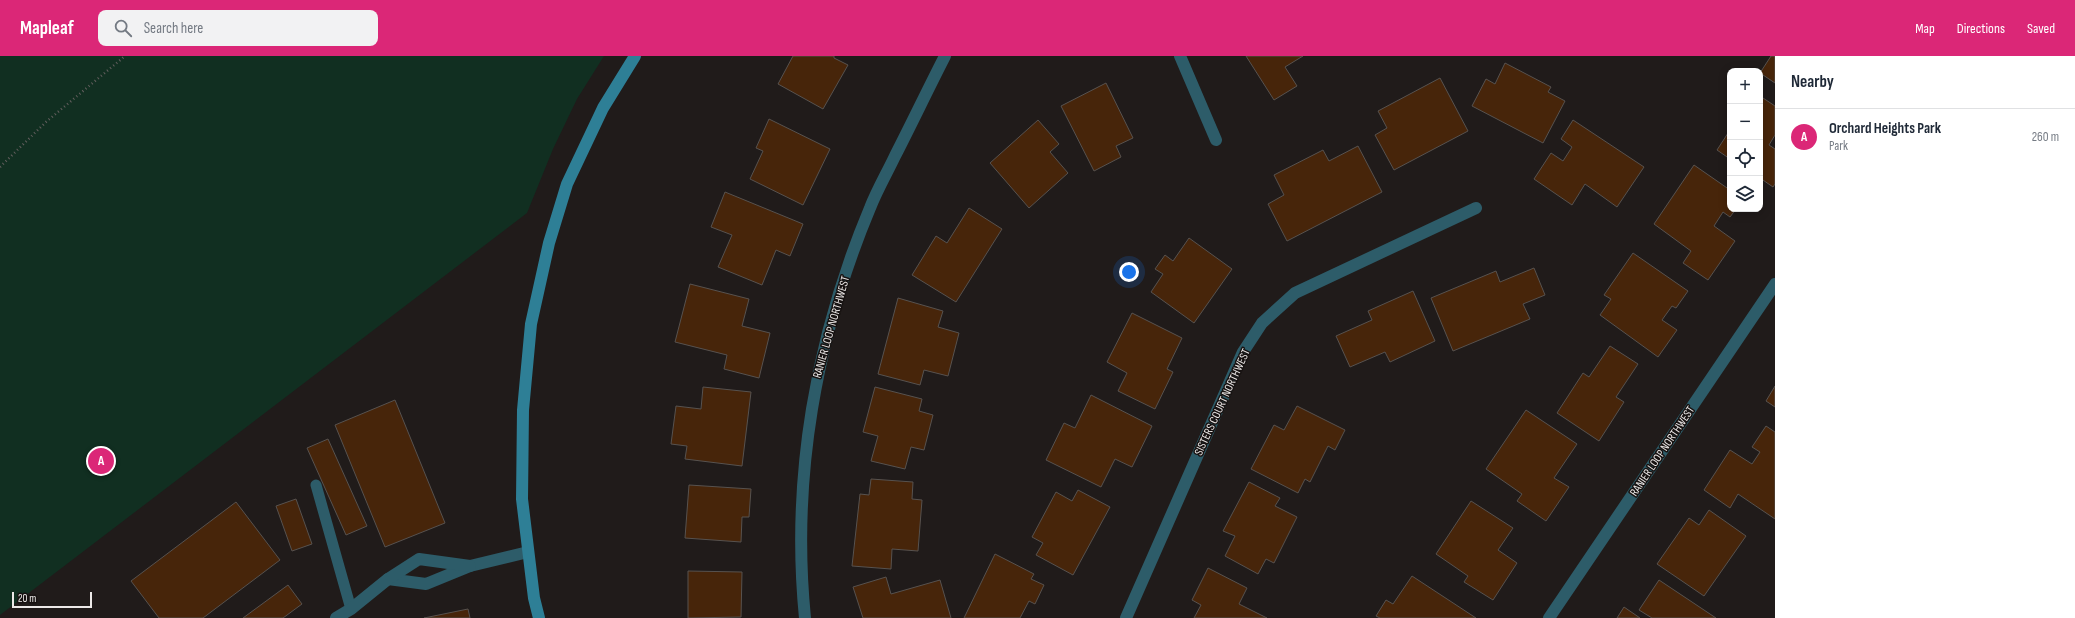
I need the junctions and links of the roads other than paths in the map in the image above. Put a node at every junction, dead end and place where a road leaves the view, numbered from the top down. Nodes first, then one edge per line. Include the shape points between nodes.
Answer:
1 (635, 56) edge
2 (945, 56) edge
3 (1180, 56) edge
4 (1216, 140) dead end
5 (1476, 208) dead end
6 (1775, 284) edge
7 (316, 486) dead end
8 (528, 552) junction
9 (470, 566) junction
10 (388, 579) junction
11 (352, 614) edge
12 (336, 618) edge
13 (540, 618) edge
14 (805, 618) edge
15 (1126, 618) edge
16 (1549, 618) edge

1 - 8 main road via 603,108 567,184 549,243 531,324 523,410 522,499
2 - 14 street, RANIER LOOP NORTHWEST via 870,207 843,282 818,369 806,444 800,535
3 - 4 street
5 - 15 street, SISTERS COURT NORTHWEST via 1295,293 1262,323 1243,352
6 - 16 street, RANIER LOOP NORTHWEST
7 - 11 lane
8 - 9 street
8 - 13 main road via 534,598
9 - 10 street via 426,584
9 - 10 street via 419,559
10 - 11 street
11 - 12 street

